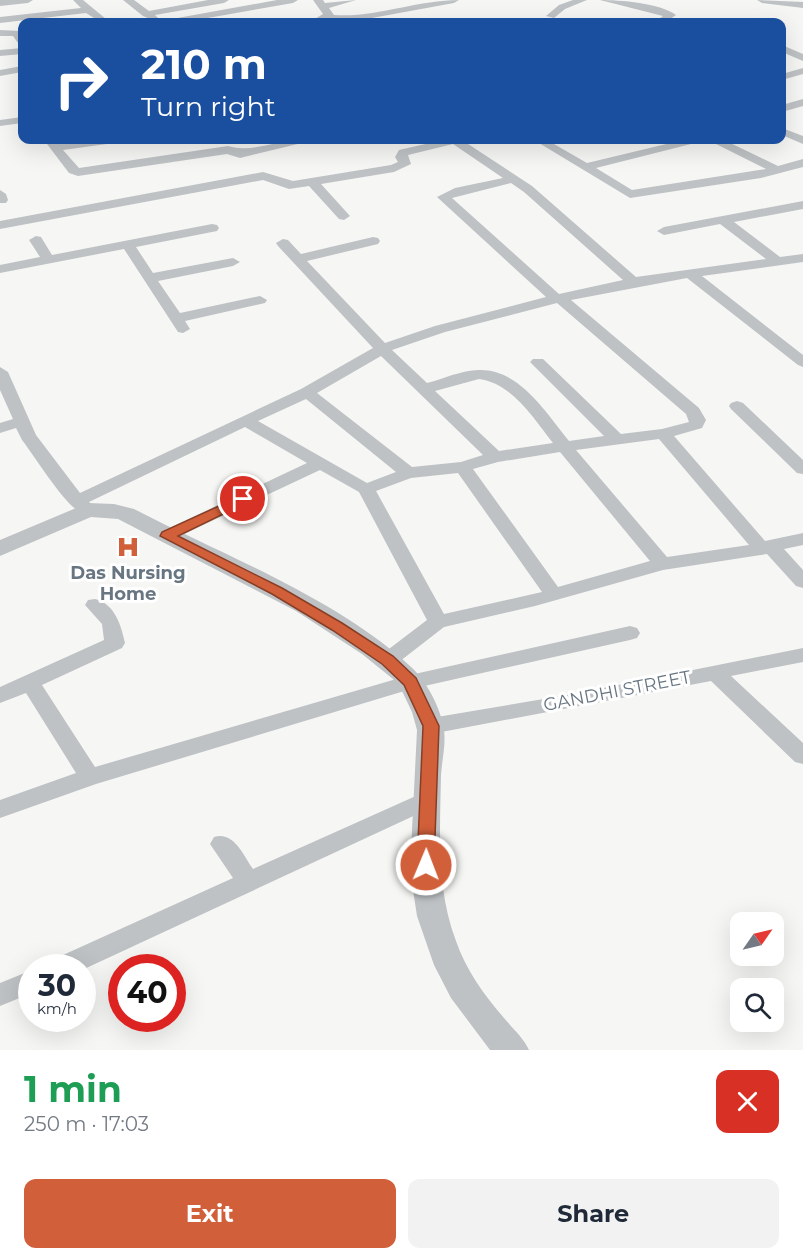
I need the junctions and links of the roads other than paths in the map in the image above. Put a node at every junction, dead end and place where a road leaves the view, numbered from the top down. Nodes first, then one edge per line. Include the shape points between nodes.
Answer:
1 (28, 0) edge
2 (78, 0) edge
3 (128, 0) edge
4 (224, 0) edge
5 (293, 0) edge
6 (351, 0) edge
7 (412, 0) edge
8 (454, 0) edge
9 (582, 0) edge
10 (605, 0) edge
11 (762, 0) edge
12 (0, 3) edge
13 (321, 3) edge
14 (803, 5) edge
15 (425, 7) junction
16 (88, 10) junction
17 (146, 14) junction
18 (551, 16) dead end
19 (327, 17) joint
20 (100, 18) edge
21 (152, 18) edge
22 (194, 18) edge
23 (332, 18) edge
24 (386, 18) edge
25 (666, 18) edge
26 (0, 20) edge
27 (0, 33) edge
28 (18, 36) edge
29 (786, 50) edge
30 (18, 51) edge
31 (0, 53) edge
32 (803, 58) edge
33 (18, 70) edge
34 (803, 70) edge
35 (0, 73) edge
36 (786, 75) edge
37 (18, 121) edge
38 (0, 123) edge
39 (786, 133) edge
40 (803, 140) edge
41 (54, 144) edge
42 (285, 144) edge
43 (439, 144) edge
44 (461, 144) edge
45 (552, 144) edge
46 (679, 144) edge
47 (724, 144) edge
48 (803, 164) edge
49 (586, 167) junction
50 (777, 170) junction
51 (514, 179) junction
52 (312, 182) junction
53 (802, 206) edge
54 (344, 216) dead end
55 (723, 220) junction
56 (0, 225) edge
57 (357, 227) dead end
58 (212, 228) dead end
59 (664, 231) dead end
60 (36, 240) dead end
61 (127, 243) junction
62 (283, 243) dead end
63 (803, 258) edge
64 (298, 259) junction
65 (48, 260) junction
66 (777, 261) junction
67 (233, 262) dead end
68 (0, 269) edge
69 (690, 273) junction
70 (150, 278) junction
71 (633, 282) junction
72 (558, 299) junction
73 (260, 300) dead end
74 (382, 349) junction
75 (538, 362) dead end
76 (803, 362) edge
77 (2, 384) edge
78 (423, 389) junction
79 (307, 392) junction
80 (737, 406) dead end
81 (246, 421) junction
82 (21, 422) junction
83 (0, 428) edge
84 (663, 434) junction
85 (616, 439) junction
86 (565, 446) junction
87 (495, 458) junction
88 (320, 463) junction
89 (463, 467) junction
90 (803, 469) edge
91 (408, 473) junction
92 (366, 489) junction
93 (83, 506) junction
94 (167, 536) junction
95 (803, 539) edge
96 (766, 547) junction
97 (0, 549) edge
98 (662, 564) junction
99 (803, 582) edge
100 (554, 595) junction
101 (95, 605) dead end
102 (438, 622) junction
103 (630, 633) dead end
104 (803, 655) edge
105 (388, 660) junction
106 (714, 672) junction
107 (30, 682) junction
108 (410, 682) junction
109 (0, 696) edge
110 (431, 726) junction
111 (803, 756) edge
112 (90, 777) junction
113 (427, 800) junction
114 (0, 808) edge
115 (222, 844) dead end
116 (249, 883) junction
117 (92, 954) edge
118 (18, 987) edge
119 (0, 995) edge
120 (512, 1050) edge

1 - 12 street
2 - 16 street
3 - 17 street
4 - 17 street
5 - 22 street
6 - 13 street
7 - 15 street
8 - 15 street
9 - 18 street
10 - 25 street via 671,15
11 - 14 street
13 - 19 street via 328,11
15 - 24 street
16 - 20 street
16 - 26 street
17 - 21 street
19 - 23 street
27 - 28 street
29 - 32 street
30 - 31 street
33 - 35 street
34 - 36 street
37 - 38 street
39 - 40 street
41 - 42 street via 78,172 220,151 238,155
43 - 52 street via 404,153 401,157 405,164 394,168
44 - 51 street
45 - 49 street
46 - 49 street
47 - 50 street
48 - 50 street
49 - 50 street via 630,194
51 - 71 street
51 - 72 street via 443,197
52 - 54 street
52 - 56 street via 284,185 273,177 263,176
53 - 55 street
55 - 59 street
55 - 66 street
57 - 64 street via 376,244
58 - 61 street
60 - 65 street
61 - 65 street
61 - 70 street
62 - 64 street
63 - 66 street
64 - 74 street
65 - 68 street
66 - 69 street
67 - 70 street
69 - 71 street
69 - 76 street
70 - 73 street via 179,323
71 - 72 street
72 - 74 street via 440,329
72 - 84 street via 693,411 696,424
74 - 78 street
74 - 79 street
75 - 85 street
77 - 82 street
78 - 86 street via 469,375 488,374 518,392
78 - 87 street
79 - 81 street
79 - 91 street
80 - 90 street
81 - 88 street
81 - 93 street
82 - 83 street
82 - 93 street
84 - 85 street
84 - 96 street
85 - 86 street
86 - 87 street
86 - 98 street
87 - 89 street
88 - 92 street
88 - 94 street
89 - 91 street
89 - 100 street
91 - 92 street
92 - 102 street
93 - 94 street via 126,514
93 - 97 street
94 - 105 street via 277,591
95 - 96 street
96 - 98 street
96 - 99 street
98 - 100 street
100 - 102 street
101 - 107 street via 111,622 115,643
102 - 105 street
103 - 108 street
104 - 106 street, GANDHI STREET
105 - 108 street
106 - 110 street, GANDHI STREET
106 - 111 street
107 - 109 street
107 - 112 street
108 - 110 street
108 - 112 street
110 - 113 street
112 - 114 street
113 - 116 street
113 - 120 street via 429,894 444,957 466,996
115 - 116 street
116 - 117 street
118 - 119 street

